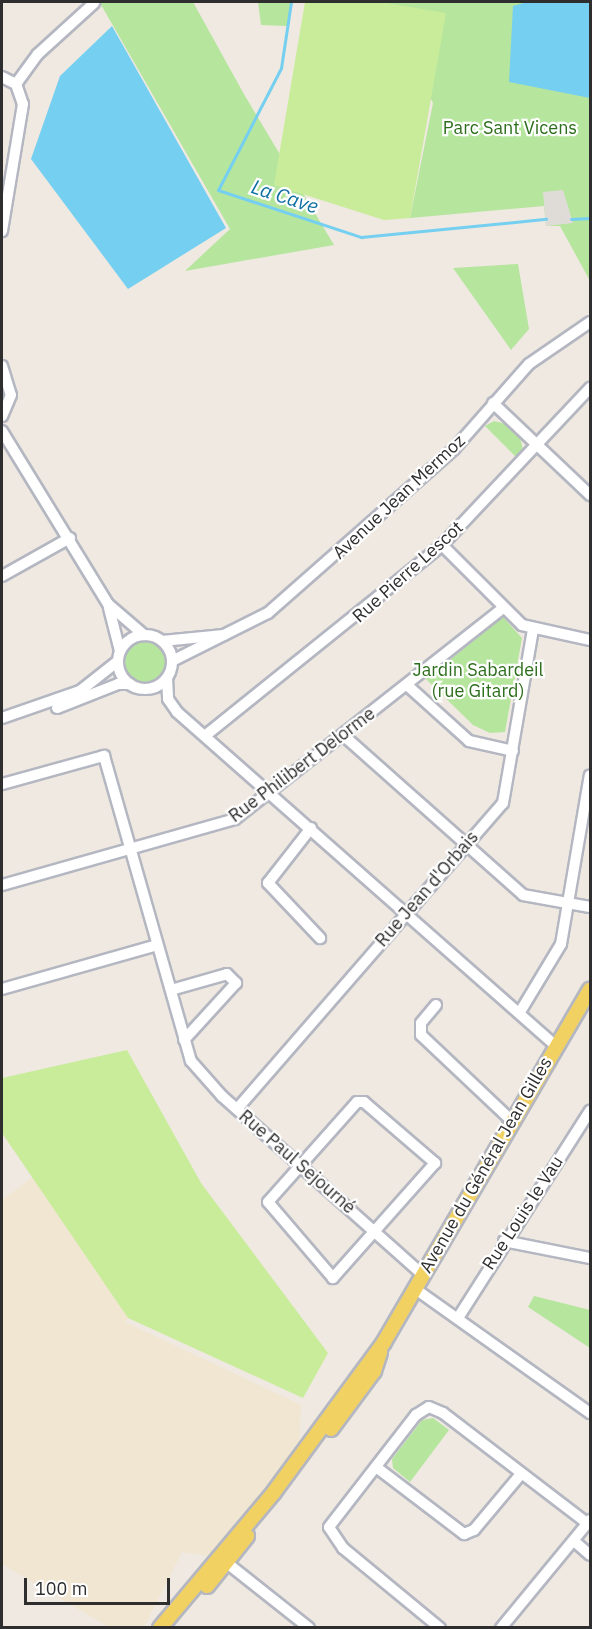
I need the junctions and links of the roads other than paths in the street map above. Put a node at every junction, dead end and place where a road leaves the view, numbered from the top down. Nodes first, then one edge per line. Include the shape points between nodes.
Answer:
1 (94, 3) dead end
2 (2, 77) edge
3 (16, 84) junction
4 (2, 231) edge
5 (591, 322) edge
6 (2, 366) edge
7 (591, 388) edge
8 (494, 403) junction
9 (2, 416) edge
10 (2, 431) edge
11 (537, 444) junction
12 (591, 495) edge
13 (70, 538) junction
14 (442, 545) junction
15 (2, 576) edge
16 (108, 604) junction
17 (504, 607) junction
18 (533, 630) junction
19 (144, 635) junction
20 (224, 635) junction
21 (591, 640) edge
22 (162, 641) junction
23 (119, 656) junction
24 (172, 661) junction
25 (167, 678) junction
26 (130, 684) junction
27 (408, 686) junction
28 (36, 710) junction
29 (2, 718) edge
30 (207, 735) junction
31 (343, 735) junction
32 (513, 751) junction
33 (591, 775) edge
34 (2, 784) edge
35 (272, 791) junction
36 (311, 828) junction
37 (465, 843) junction
38 (132, 849) junction
39 (2, 885) edge
40 (570, 904) junction
41 (591, 907) edge
42 (407, 913) junction
43 (320, 938) dead end
44 (157, 945) junction
45 (2, 989) edge
46 (171, 990) junction
47 (591, 990) edge
48 (436, 1005) dead end
49 (520, 1012) junction
50 (184, 1040) junction
51 (556, 1046) junction
52 (237, 1109) junction
53 (591, 1111) edge
54 (512, 1121) junction
55 (301, 1166) junction
56 (375, 1231) junction
57 (504, 1241) junction
58 (591, 1258) edge
59 (422, 1274) junction
60 (414, 1288) junction
61 (458, 1318) junction
62 (591, 1413) edge
63 (376, 1467) junction
64 (521, 1474) junction
65 (589, 1522) edge
66 (574, 1541) junction
67 (591, 1555) edge
68 (224, 1561) junction
69 (160, 1628) edge
70 (170, 1628) edge
71 (309, 1628) edge
72 (440, 1628) edge
73 (501, 1628) edge

1 - 3 street via 38,54
2 - 3 street
3 - 4 street via 23,104
5 - 8 street, Avenue Jean Mermoz via 529,364
6 - 9 street via 11,395
7 - 11 street, Rue Pierre Lescot
8 - 11 street
8 - 20 street, Avenue Jean Mermoz via 384,514 268,613
10 - 13 street
11 - 12 street
11 - 14 street, Rue Pierre Lescot
13 - 15 street
13 - 16 street
14 - 17 street
14 - 30 street, Rue Pierre Lescot
16 - 19 street
16 - 23 street
17 - 18 street
17 - 27 street, Rue Philibert Delorme
18 - 21 street
18 - 32 street, Rue Jean d'Orbais
19 - 22 street
19 - 23 street
20 - 22 street, Avenue Jean Mermoz
20 - 24 street, Avenue Jean Mermoz
22 - 24 street
23 - 26 street
23 - 28 street via 94,684
24 - 25 street
25 - 26 street via 146,689
25 - 30 street via 168,699
26 - 28 street
27 - 31 street, Rue Philibert Delorme
27 - 32 street via 469,741
28 - 29 street
30 - 35 street
31 - 35 street, Rue Philibert Delorme
31 - 37 street
32 - 37 street, Rue Jean d'Orbais via 502,803
33 - 40 street
34 - 38 street, Rue Paul Sejourné via 104,756
35 - 36 street
35 - 38 street, Rue Philibert Delorme via 223,824
36 - 42 street
36 - 43 street via 267,883
37 - 40 street via 523,895
37 - 42 street, Rue Jean d'Orbais
38 - 39 street, Rue Philibert Delorme
38 - 44 street, Rue Paul Sejourné
40 - 41 street
40 - 49 street via 561,944
42 - 49 street
42 - 52 street, Rue Jean d'Orbais
44 - 45 street
44 - 46 street, Rue Paul Sejourné
46 - 50 street, Rue Paul Sejourné
46 - 50 street via 226,974 236,983
47 - 51 main road, Avenue du Général Jean Gilles
48 - 54 street via 421,1023 421,1035
49 - 51 street
50 - 52 street, Rue Paul Sejourné via 202,1076
51 - 54 main road, Avenue du Général Jean Gilles
52 - 55 street, Rue Paul Sejourné
53 - 57 street, Rue Louis le Vau
54 - 59 main road, Avenue du Général Jean Gilles
55 - 56 street, Rue Paul Sejourné
55 - 56 street via 268,1202 327,1275 339,1276
55 - 56 street via 357,1102 364,1102 426,1155 435,1163
56 - 59 street, Rue Paul Sejourné
57 - 58 street
57 - 61 street, Rue Louis le Vau
59 - 60 main road, Avenue du Général Jean Gilles
60 - 61 street
60 - 68 main road, Avenue du Général Jean Gilles via 384,1342
61 - 62 street
63 - 64 street via 464,1534 474,1530
63 - 64 street via 416,1415 429,1407
63 - 72 street via 332,1522 332,1538
64 - 65 street
65 - 66 street
66 - 67 street
66 - 73 street
68 - 69 main road, Avenue du Général Jean Gilles
68 - 70 main road, Avenue du Général Jean Gilles
68 - 71 street

